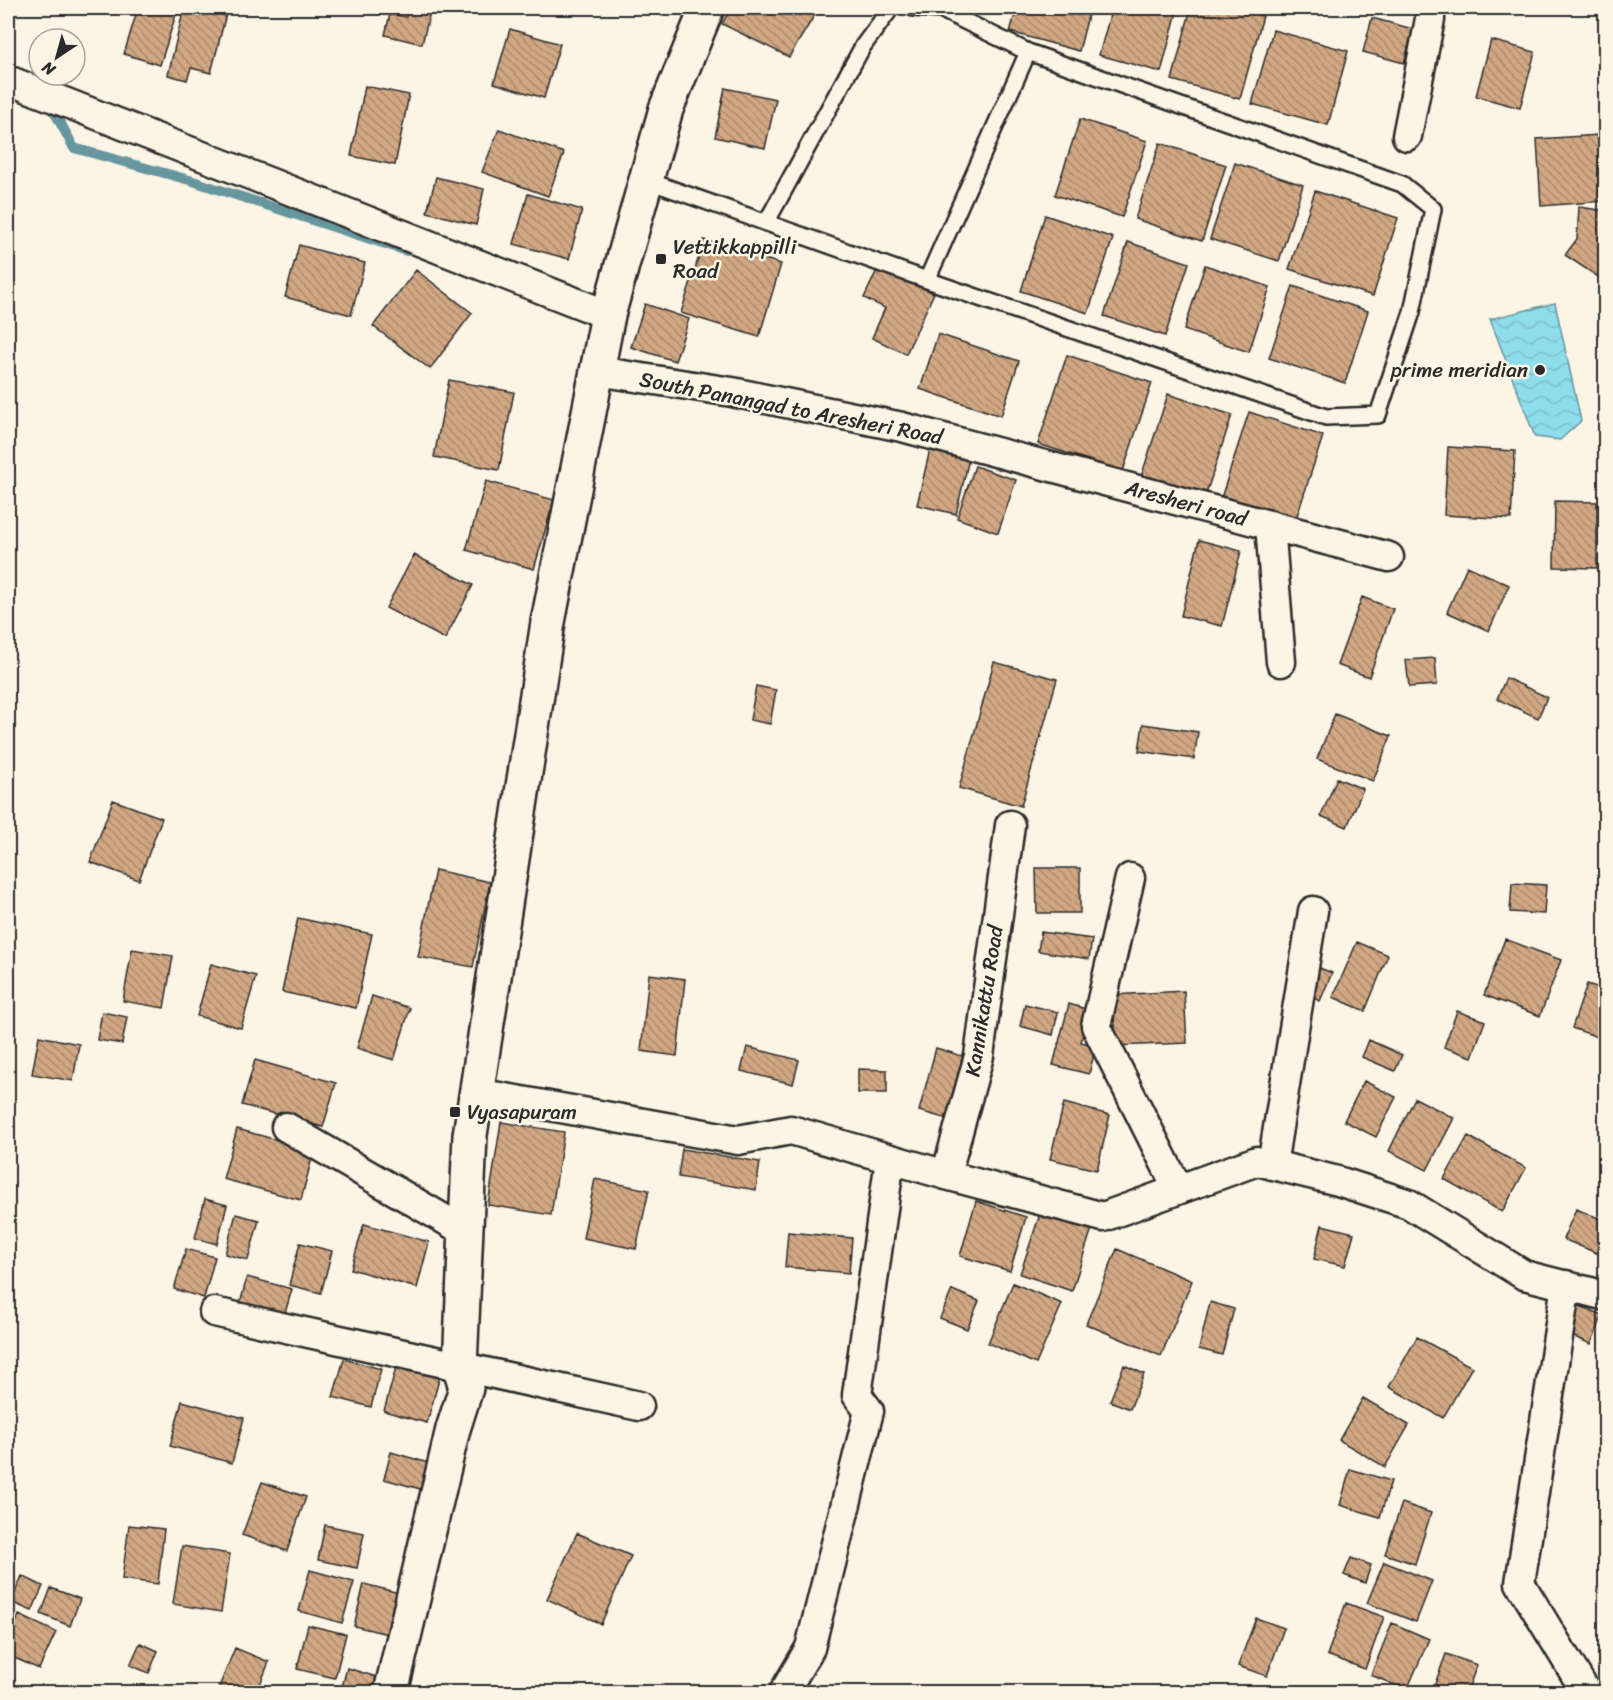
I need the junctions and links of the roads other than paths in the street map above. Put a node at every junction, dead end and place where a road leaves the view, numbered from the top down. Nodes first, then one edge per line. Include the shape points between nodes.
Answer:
1 (707, 8) edge
2 (891, 8) edge
3 (913, 8) edge
4 (1430, 8) edge
5 (967, 14) edge
6 (1028, 52) junction
7 (8, 80) edge
8 (1407, 136) dead end
9 (646, 180) junction
10 (766, 223) junction
11 (927, 280) junction
12 (608, 315) junction
13 (597, 371) junction
14 (984, 448) joint
15 (1270, 525) junction
16 (1389, 557) dead end
17 (1281, 662) dead end
18 (1010, 825) dead end
19 (1130, 878) dead end
20 (1312, 911) dead end
21 (477, 1093) junction
22 (286, 1127) dead end
23 (890, 1159) junction
24 (1272, 1165) junction
25 (946, 1175) junction
26 (1178, 1190) junction
27 (466, 1232) junction
28 (1566, 1285) junction
29 (1605, 1296) edge
30 (214, 1312) dead end
31 (460, 1367) junction
32 (639, 1406) dead end
33 (391, 1692) edge
34 (784, 1692) edge
35 (1586, 1692) edge

1 - 9 main road via 666,109
2 - 10 lane via 863,46
3 - 5 lane
4 - 8 street
5 - 6 lane
6 - 11 lane
6 - 11 lane via 1402,184 1433,209 1412,312 1378,415 1326,417
7 - 12 street
9 - 10 lane
9 - 12 main road
10 - 11 lane
12 - 13 main road
13 - 14 street, South Panangad to Aresheri Road via 732,392
13 - 21 main road via 548,622
14 - 15 street, Aresheri road
15 - 16 street, Aresheri road
15 - 17 street
18 - 25 street, Kannikattu Road via 979,1056
19 - 26 street via 1096,1026
20 - 24 street
21 - 23 street via 738,1140 791,1130
21 - 27 main road via 470,1135
22 - 27 street
23 - 25 street
23 - 34 street via 857,1395 869,1411 810,1648
24 - 26 street via 1257,1161
24 - 28 street via 1409,1204 1524,1275
25 - 26 street via 1103,1216
27 - 31 main road
28 - 29 street
28 - 35 street via 1520,1583
30 - 31 street
31 - 32 street
31 - 33 main road via 466,1388

